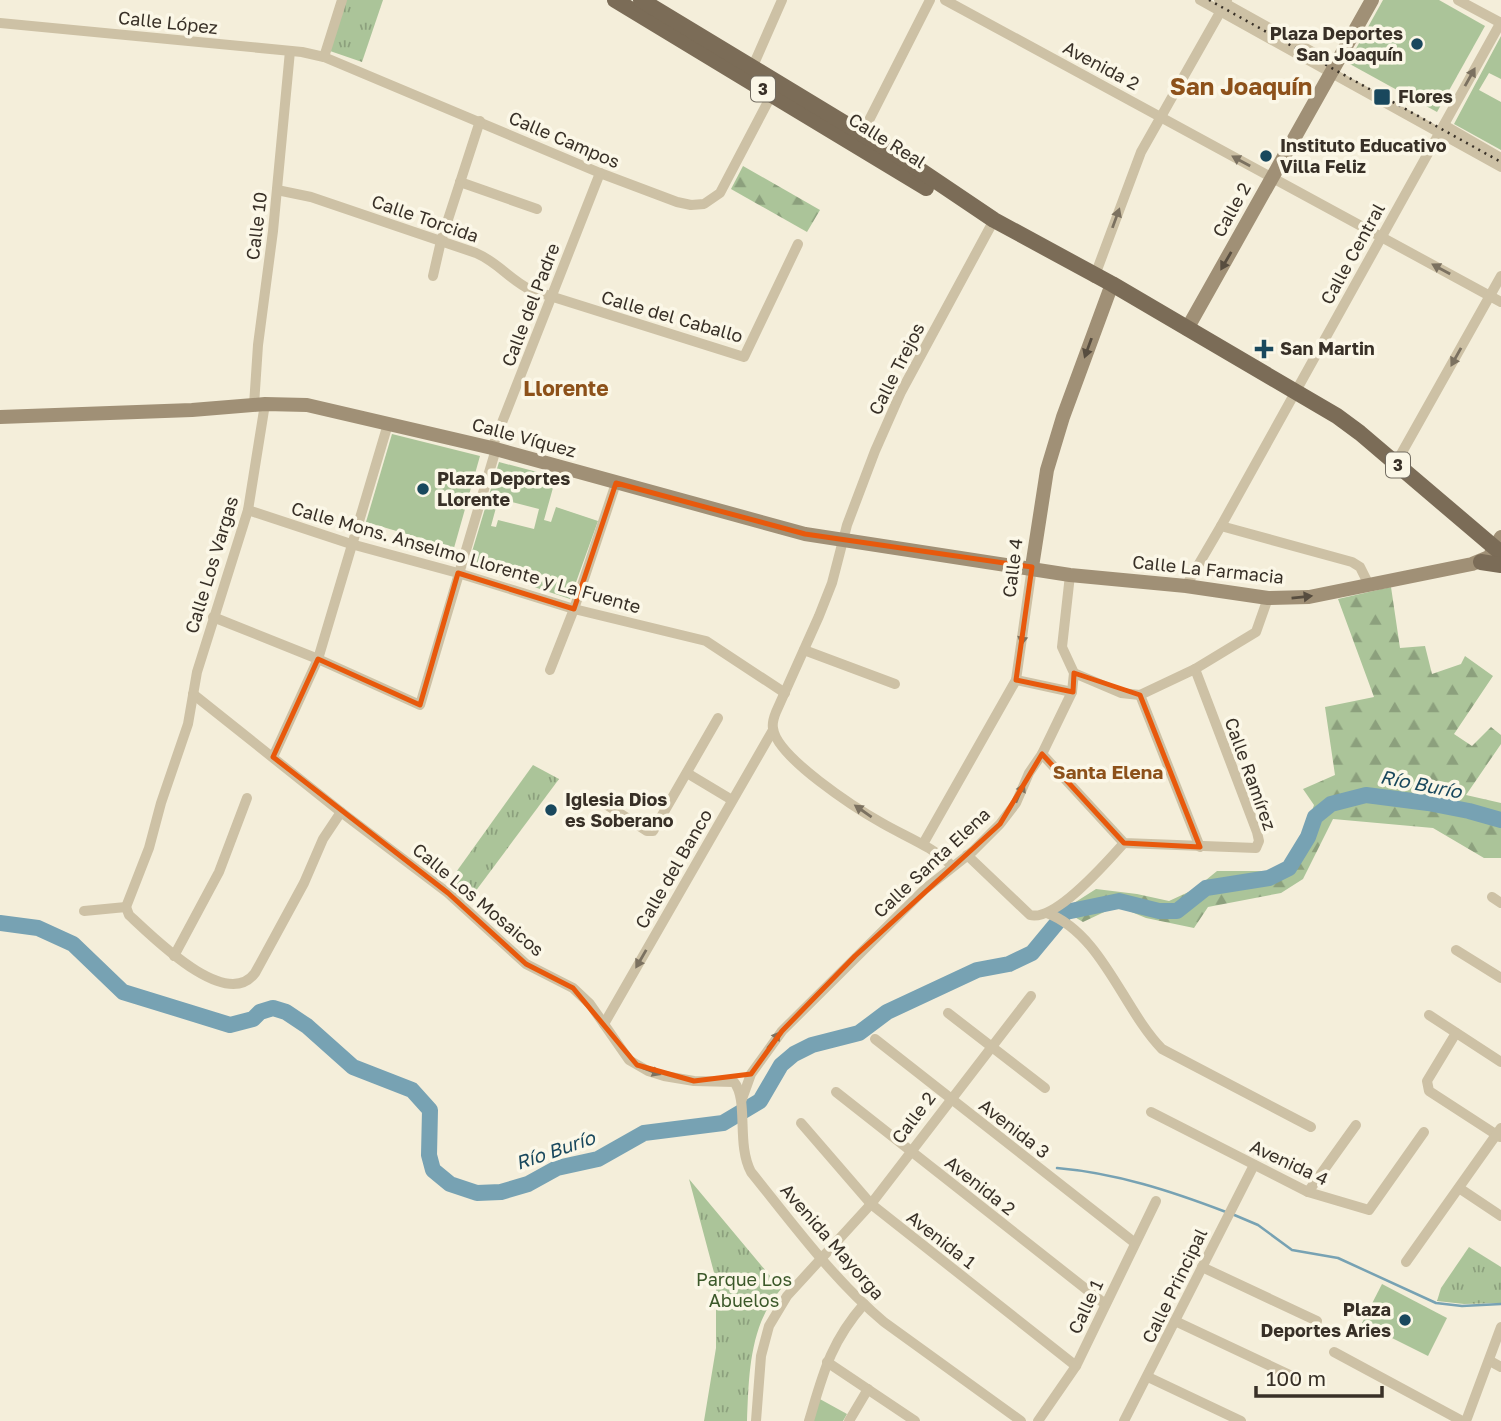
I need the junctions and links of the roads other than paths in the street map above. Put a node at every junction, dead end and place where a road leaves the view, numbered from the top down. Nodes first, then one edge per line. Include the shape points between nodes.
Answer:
1 (342, 0) edge
2 (615, 0) edge
3 (782, 0) edge
4 (930, 0) edge
5 (945, 0) edge
6 (1200, 0) edge
7 (1371, 0) edge
8 (1458, 0) edge
9 (647, 2) edge
10 (1223, 4) edge
11 (0, 23) edge
12 (1501, 23) edge
13 (290, 51) junction
14 (704, 52) junction
15 (324, 57) junction
16 (753, 66) junction
17 (1334, 69) junction
18 (772, 94) junction
19 (820, 109) junction
20 (1162, 116) junction
21 (480, 121) junction
22 (830, 128) junction
23 (1441, 129) junction
24 (862, 134) junction
25 (1501, 158) edge
26 (1501, 167) edge
27 (901, 172) junction
28 (600, 173) junction
29 (1272, 178) junction
30 (460, 182) junction
31 (277, 190) junction
32 (537, 209) dead end
33 (992, 224) junction
34 (1381, 236) junction
35 (441, 241) junction
36 (798, 244) dead end
37 (433, 276) dead end
38 (1501, 276) edge
39 (1094, 279) junction
40 (1111, 287) junction
41 (1490, 296) junction
42 (553, 297) junction
43 (1501, 302) edge
44 (1187, 329) junction
45 (1295, 391) junction
46 (259, 404) junction
47 (0, 417) edge
48 (388, 424) junction
49 (494, 449) junction
50 (1396, 463) junction
51 (615, 483) junction
52 (248, 510) junction
53 (1222, 526) junction
54 (843, 540) junction
55 (351, 544) junction
56 (1499, 546) edge
57 (1481, 562) junction
58 (1501, 565) edge
59 (1032, 567) junction
60 (458, 573) junction
61 (1070, 575) junction
62 (1369, 585) junction
63 (1186, 586) junction
64 (1268, 598) junction
65 (574, 610) junction
66 (213, 617) junction
67 (804, 650) junction
68 (318, 659) junction
69 (1195, 669) junction
70 (550, 670) dead end
71 (1074, 673) junction
72 (1016, 680) junction
73 (895, 684) dead end
74 (1072, 692) junction
75 (785, 693) junction
76 (193, 694) junction
77 (1140, 695) junction
78 (718, 719) dead end
79 (773, 730) junction
80 (1042, 754) junction
81 (273, 757) junction
82 (687, 773) junction
83 (247, 797) dead end
84 (732, 800) junction
85 (607, 806) dead end
86 (341, 812) junction
87 (1124, 843) junction
88 (923, 844) junction
89 (1200, 847) junction
90 (967, 855) junction
91 (952, 866) junction
92 (126, 907) junction
93 (84, 911) dead end
94 (1050, 914) junction
95 (1456, 950) dead end
96 (174, 956) junction
97 (1501, 978) edge
98 (1031, 996) dead end
99 (948, 1013) dead end
100 (1429, 1015) dead end
101 (604, 1024) junction
102 (1456, 1033) junction
103 (875, 1039) dead end
104 (993, 1047) junction
105 (1501, 1062) edge
106 (751, 1074) junction
107 (730, 1081) junction
108 (1045, 1088) dead end
109 (836, 1092) dead end
110 (742, 1100) junction
111 (952, 1100) junction
112 (1151, 1112) dead end
113 (801, 1123) dead end
114 (1356, 1125) dead end
115 (1311, 1127) dead end
116 (1424, 1132) dead end
117 (1499, 1134) edge
118 (912, 1153) junction
119 (1254, 1165) junction
120 (1459, 1188) junction
121 (1308, 1192) junction
122 (1156, 1201) dead end
123 (871, 1204) junction
124 (1501, 1216) edge
125 (1135, 1243) junction
126 (822, 1259) junction
127 (1406, 1262) dead end
128 (1202, 1267) junction
129 (864, 1304) junction
130 (1105, 1304) junction
131 (1175, 1321) junction
132 (1317, 1321) dead end
133 (1501, 1328) edge
134 (1501, 1344) edge
135 (1334, 1352) dead end
136 (1490, 1361) junction
137 (827, 1362) junction
138 (1076, 1366) junction
139 (1501, 1367) edge
140 (1148, 1377) junction
141 (1294, 1377) dead end
142 (869, 1389) junction
143 (912, 1420) edge
144 (756, 1421) edge
145 (809, 1421) edge
146 (849, 1421) edge
147 (1021, 1421) edge
148 (1038, 1421) edge
149 (1124, 1421) edge
150 (1241, 1421) edge
151 (1464, 1421) edge

1 - 15 street
2 - 14 main road, Calle Real / 3
3 - 16 street
4 - 24 street
5 - 20 street, Avenida 2
6 - 10 street
7 - 17 main road, Calle 2
8 - 12 street
9 - 16 main road, Calle Real / 3
10 - 17 street
10 - 20 street
11 - 13 street, Calle López
23 -> 12 street, Calle Central
13 - 15 street, Calle Campos
13 - 31 street, Calle 10
14 - 16 main road via 743,68
14 - 18 main road, Calle Real / 3
15 - 21 street, Calle Campos
16 - 18 main road
16 - 19 main road, Calle Real / 3
17 - 23 street
17 - 29 main road, Calle 2
18 - 19 main road via 779,92
18 - 22 main road, Calle Real / 3
18 - 28 street, Calle Campos via 726,184 709,202 683,204
19 - 24 main road, Calle Real / 3
29 -> 20 street, Avenida 2
39 -> 20 street via 1133,170
21 - 28 street, Calle Campos
21 - 30 street
22 - 24 main road via 858,137
22 - 27 main road, Calle Real / 3
23 - 25 street
23 - 26 street
23 - 34 street, Calle Central
24 - 27 main road via 867,144
24 - 33 main road, Calle Real / 3
27 - 33 main road, Calle Real / 3
28 - 42 street, Calle del Padre
29 - 34 street, Avenida 2
29 -> 44 main road, Calle 2
30 - 32 street
30 - 35 street
31 - 35 street, Calle Torcida
31 - 46 street, Calle 10 via 258,345
33 - 39 main road, Calle Real / 3
33 - 54 street, Calle Trejos via 901,392 874,451
41 -> 34 street, Avenida 2
34 - 45 street, Calle Central
35 - 37 street
35 - 42 street, Calle Torcida via 489,258 523,286
36 - 42 street, Calle del Caballo via 744,357
38 - 41 street
39 - 40 main road, Calle Real / 3
40 - 44 main road, Calle Real / 3
40 -> 59 main road, Calle 4 via 1047,470
41 - 43 street, Avenida 2
41 -> 50 street
42 - 49 street, Calle del Padre
44 - 45 main road, Calle Real / 3
45 - 50 main road, Calle Real / 3 via 1360,433
45 - 53 street, Calle Central
46 - 47 main road, Calle Víquez
46 - 48 main road, Calle Víquez via 307,405
46 - 52 street, Calle Los Vargas
48 - 49 main road, Calle Víquez
48 - 55 street
49 - 51 main road, Calle Víquez
49 - 60 street, Calle del Padre
50 - 56 main road, Calle Real / 3
51 - 54 main road, Calle Víquez
51 - 65 street
52 - 55 street, Calle Mons. Anselmo Llorente y La Fuente
52 - 66 street, Calle Los Vargas
53 - 62 street via 1357,564
53 - 63 street, Calle Central
54 - 59 main road, Calle Víquez
54 - 67 street, Calle Trejos via 832,583
55 - 60 street, Calle Mons. Anselmo Llorente y La Fuente
55 - 68 street
56 - 57 main road
57 - 58 main road
57 - 62 main road, Calle La Farmacia
59 - 61 main road, Calle La Farmacia
59 -> 72 street, Calle 4
60 - 65 street, Calle Mons. Anselmo Llorente y La Fuente
60 - 68 street, Calle del Padre via 420,705
61 - 63 main road, Calle La Farmacia
61 - 71 street, Calle Santa Elena via 1062,647
64 -> 62 main road, Calle La Farmacia via 1309,597
63 - 64 main road, Calle La Farmacia
64 - 69 street via 1256,632
65 - 70 street
65 - 75 street, Calle Mons. Anselmo Llorente y La Fuente via 706,641
66 - 68 street
66 - 76 street, Calle Los Vargas
67 - 73 street
67 - 75 street, Calle del Banco
68 - 81 street
69 - 77 street
69 - 89 street, Calle Ramírez via 1259,841 1253,849
71 - 74 street, Calle Santa Elena
71 - 77 street via 1121,693
72 - 74 street
72 - 88 street, Calle 4
74 - 80 street, Calle Santa Elena
75 - 79 street, Calle del Banco
76 - 81 street, Calle Los Mosaicos
76 - 92 street, Calle Los Vargas via 149,848
77 - 89 street
78 - 82 street
79 - 84 street, Calle del Banco
88 -> 79 street via 870,816 800,766 785,753
80 - 87 street
90 -> 80 street, Calle Santa Elena via 1016,803
81 - 86 street, Calle Los Mosaicos
82 - 84 street
82 - 85 street via 653,831
83 - 96 street via 219,872
84 -> 101 street, Calle del Banco
86 - 96 street via 255,973 242,985 221,983
86 - 101 street, Calle Los Mosaicos via 447,893 526,964 573,988
87 - 89 street, Calle Ramírez
87 - 94 street via 1085,886
88 - 91 street
90 - 91 street, Calle Santa Elena
90 - 94 street via 1030,915
106 -> 91 street, Calle Santa Elena via 782,1031
92 - 93 street
92 - 96 street
94 - 115 street via 1084,940 1162,1049
95 - 97 street
98 - 104 street, Calle 2
99 - 104 street
100 - 102 street
101 -> 107 street, Calle Los Mosaicos via 629,1060 648,1071 687,1080
102 - 105 street
102 - 117 street via 1427,1081 1429,1091
103 - 111 street, Avenida 3
104 - 108 street
104 - 111 street, Calle 2
106 - 107 street, Calle Los Mosaicos
106 - 110 street, Calle Santa Elena
107 - 110 street via 737,1085
109 - 118 street, Avenida 2
110 - 126 street, Avenida Mayorga via 743,1148 751,1172
111 - 118 street, Calle 2
111 - 125 street, Avenida 3
112 - 119 street, Avenida 4
113 - 123 street, Avenida 1
114 - 121 street
116 - 121 street, Avenida 4 via 1369,1210
117 - 120 street
118 - 123 street, Calle 2
118 - 130 street, Avenida 2
119 - 121 street, Avenida 4
119 - 128 street, Calle Principal
120 - 124 street
120 - 127 street
122 - 125 street, Calle 1
123 - 126 street, Calle 2
123 - 138 street, Avenida 1
125 - 130 street, Calle 1
126 - 129 street, Avenida Mayorga
126 - 144 street, Calle 2 via 787,1296 769,1326 761,1356
128 - 131 street, Calle Principal
128 - 132 street
129 - 137 street via 842,1331
129 - 147 street, Avenida Mayorga
130 - 138 street, Calle 1
131 - 140 street, Calle Principal
131 - 141 street
133 - 136 street
134 - 136 street
135 - 151 street
136 - 139 street
136 - 151 street
137 - 142 street
137 - 145 street
138 - 148 street, Calle 1
140 - 149 street, Calle Principal
140 - 150 street
142 - 143 street
142 - 146 street

